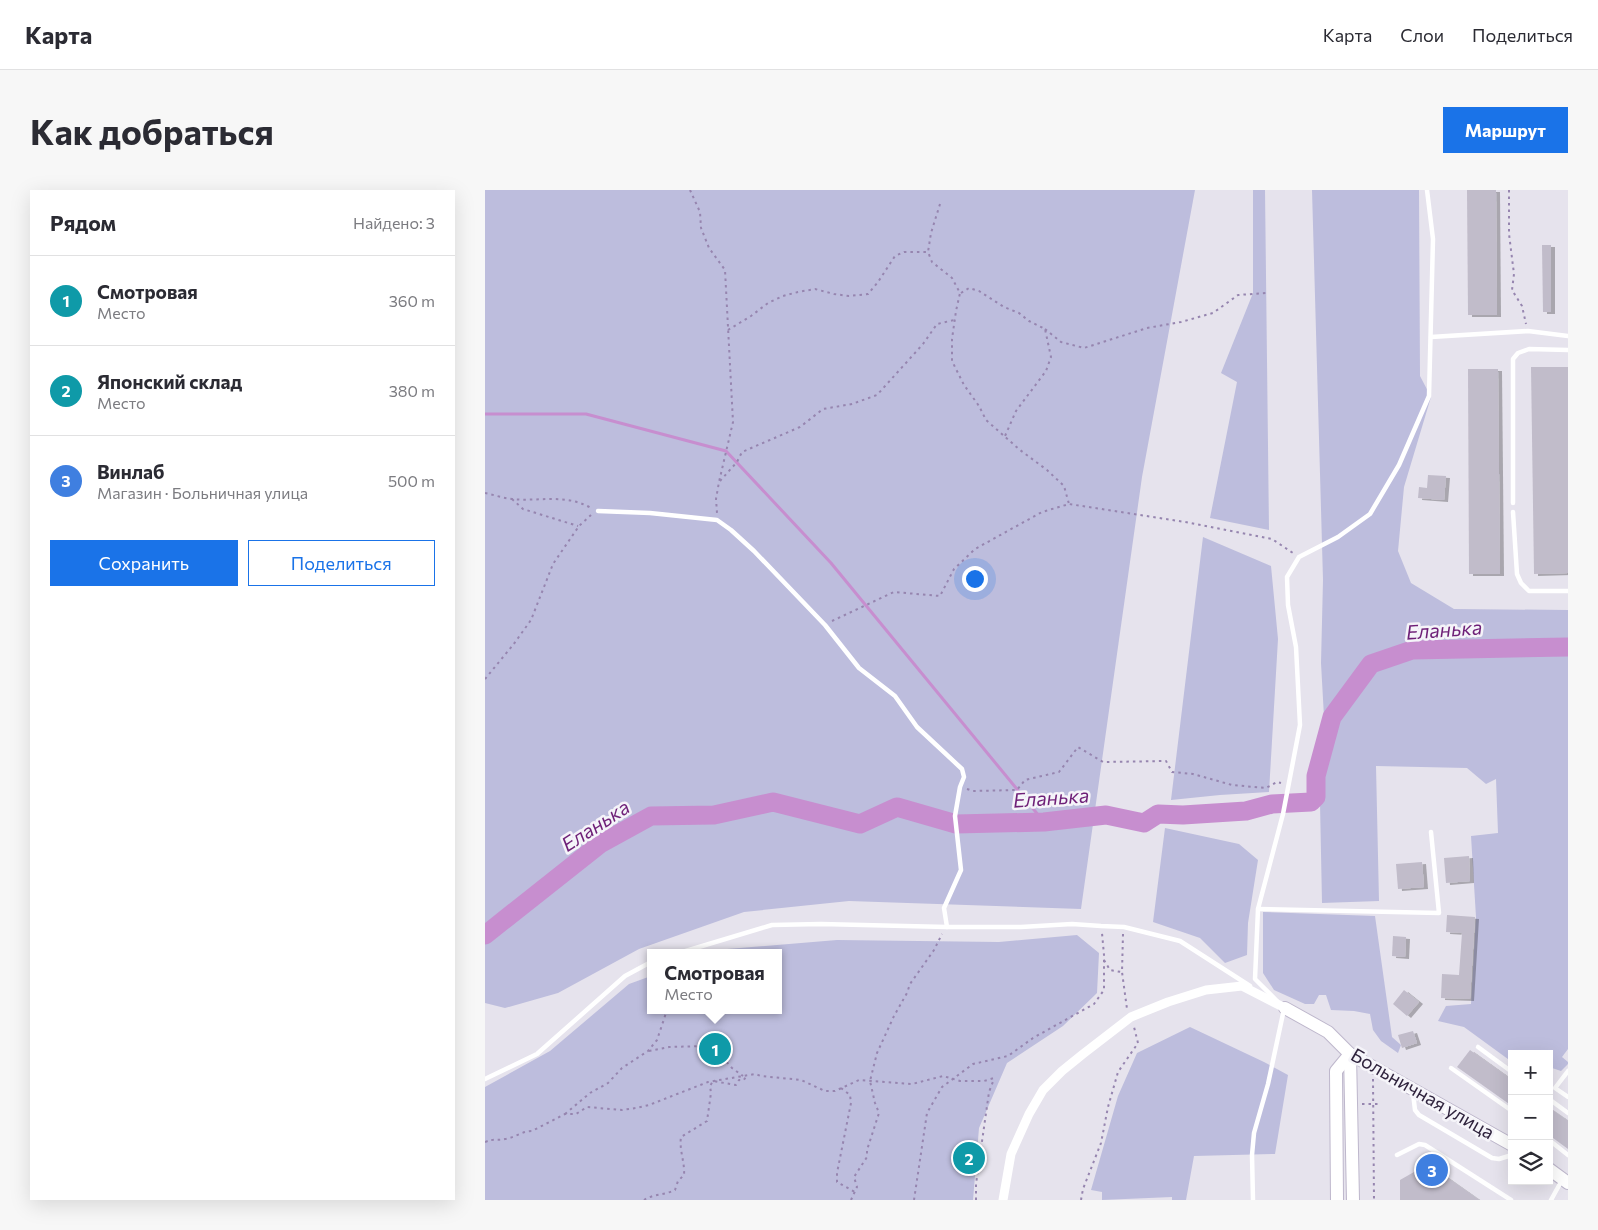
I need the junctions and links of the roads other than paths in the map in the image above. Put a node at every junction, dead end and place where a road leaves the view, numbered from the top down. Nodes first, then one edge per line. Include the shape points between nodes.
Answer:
1 (1427, 190) edge
2 (1568, 336) edge
3 (1431, 337) junction
4 (1568, 350) edge
5 (1513, 503) dead end
6 (598, 511) road end
7 (1513, 512) dead end
8 (1568, 591) edge
9 (1431, 832) dead end
10 (1258, 909) junction
11 (947, 927) junction
12 (692, 949) edge
13 (647, 964) edge
14 (1285, 1008) junction
15 (1478, 1047) dead end
16 (1350, 1054) junction
17 (1451, 1068) dead end
18 (1508, 1069) edge
19 (1568, 1071) edge
20 (485, 1079) edge
21 (1413, 1089) junction
22 (1568, 1097) edge
23 (1553, 1102) edge
24 (1508, 1108) edge
25 (1568, 1113) edge
26 (1508, 1143) edge
27 (1553, 1143) edge
28 (1397, 1155) dead end
29 (1568, 1155) edge
30 (1508, 1156) edge
31 (1553, 1173) edge
32 (1565, 1181) edge
33 (1003, 1200) edge
34 (1253, 1200) edge
35 (1337, 1200) edge
36 (1353, 1200) edge
37 (1511, 1200) edge
38 (1551, 1200) edge

1 - 3 lane via 1433,239
2 - 3 lane via 1528,331
3 - 10 lane via 1429,396 1395,473 1370,514 1338,537 1299,557 1287,577 1288,605 1296,647 1300,725 1283,814
4 - 5 lane via 1529,349 1513,359
6 - 11 lane via 717,520 754,552 825,625 859,668 895,696 917,727 962,770 964,777 955,816 961,870 944,908
7 - 8 lane via 1517,574 1521,583 1529,591
9 - 10 lane via 1439,913
10 - 14 lane via 1255,980
11 - 12 lane via 772,925
11 - 14 lane via 1072,924 1124,927 1180,941
13 - 20 lane via 625,976 537,1054
14 - 16 main road, Больничная улица via 1328,1032
14 - 33 street via 1242,986 1206,990 1131,1017 1043,1090 1011,1154
14 - 34 lane via 1255,1133
15 - 18 lane
16 - 21 main road, Больничная улица
16 - 35 main road via 1336,1071
16 - 36 main road
17 - 24 lane
19 - 22 lane via 1555,1088
21 - 26 main road, Больничная улица
21 - 30 lane via 1415,1110 1419,1115 1492,1158
23 - 25 lane
27 - 29 lane
28 - 37 lane via 1419,1144 1425,1145
31 - 32 main road
32 - 38 lane

